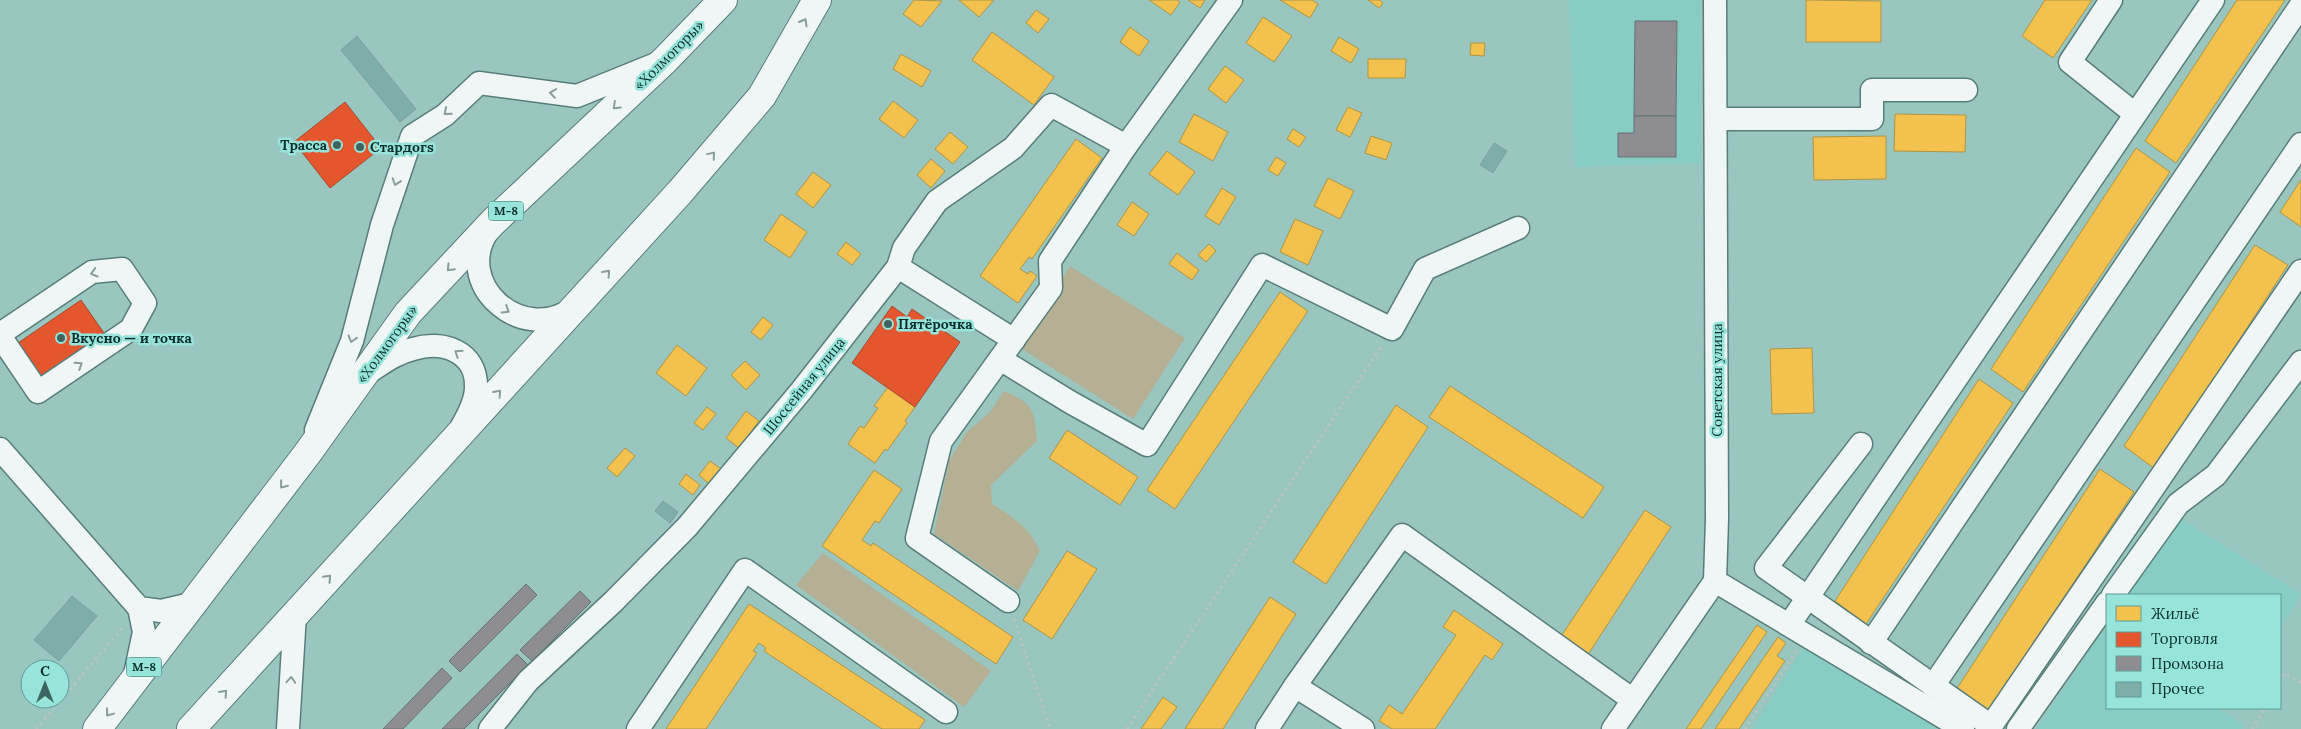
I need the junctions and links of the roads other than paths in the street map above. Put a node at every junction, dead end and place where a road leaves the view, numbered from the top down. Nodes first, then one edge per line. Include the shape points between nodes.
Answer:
1 (723, 0) edge
2 (817, 0) edge
3 (1231, 0) edge
4 (1715, 0) edge
5 (2111, 0) edge
6 (2213, 0) edge
7 (2301, 5) edge
8 (664, 61) junction
9 (1966, 90) dead end
10 (2135, 114) junction
11 (1716, 119) junction
12 (2301, 144) edge
13 (1126, 146) junction
14 (494, 222) junction
15 (1518, 228) dead end
16 (898, 267) junction
17 (2301, 271) edge
18 (583, 300) junction
19 (1014, 340) junction
20 (3, 347) edge
21 (1000, 359) junction
22 (2301, 362) edge
23 (364, 376) junction
24 (454, 442) junction
25 (1861, 444) dead end
26 (0, 449) edge
27 (307, 454) junction
28 (1715, 581) junction
29 (2114, 594) edge
30 (1807, 598) junction
31 (1008, 602) road end
32 (191, 604) junction
33 (2106, 604) edge
34 (139, 608) junction
35 (295, 614) junction
36 (1798, 630) junction
37 (1871, 643) junction
38 (134, 679) junction
39 (1296, 686) junction
40 (1933, 686) junction
41 (1633, 700) junction
42 (946, 712) dead end
43 (97, 729) edge
44 (191, 729) edge
45 (288, 729) edge
46 (490, 729) edge
47 (638, 729) edge
48 (1267, 729) edge
49 (1363, 729) edge
50 (1613, 729) edge
51 (1963, 729) edge
52 (2018, 729) edge

1 - 8 highway, «Холмогоры» / М-8
18 -> 2 highway via 762,96
3 - 13 street
4 - 11 street, Советская улица
5 - 10 street via 2070,62
6 - 10 street
7 - 37 street
8 -> 14 highway, «Холмогоры» / М-8
8 -> 27 street via 577,96 479,83 445,115 412,136 382,225 352,341
9 - 11 street via 1872,90 1872,119
10 - 30 street
11 - 28 street, Советская улица via 1718,519
12 - 40 street
13 - 16 street, Шоссейная улица via 1051,105 1013,148 937,201 904,248
13 - 19 street via 1050,261 1051,288
14 -> 18 street via 481,245 479,265 484,284 499,305 522,318 542,320 561,316
14 -> 23 highway, «Холмогоры» / М-8 via 408,313
15 - 21 street via 1425,270 1392,330 1262,265 1147,445
16 - 19 street
16 - 46 street, Шоссейная улица via 801,391 687,527 528,681
17 - 40 street via 1991,726
24 -> 18 highway
19 - 21 street
20 -> 20 street via 38,392 131,330 145,303 122,269 92,272
21 - 31 street via 941,441 917,538
22 - 29 street via 2216,475 2178,504
24 -> 23 street via 472,409 476,387 474,372 457,350 431,345 413,348
23 - 27 highway, «Холмогоры» / М-8
35 -> 24 highway
25 - 30 street via 1766,568
26 - 34 street
27 -> 32 highway, «Холмогоры» / М-8
28 - 36 street
28 - 41 street
30 - 36 street
30 - 37 street
32 - 34 street via 161,611
32 - 38 highway, «Холмогоры» / М-8
33 - 52 street
34 - 38 street via 144,632
44 -> 35 highway
45 -> 35 street
36 - 51 street
37 - 40 street
38 -> 43 highway, «Холмогоры» / М-8
39 - 41 street via 1402,535
39 - 48 street
39 - 49 street
41 - 50 street
42 - 47 street via 745,570

